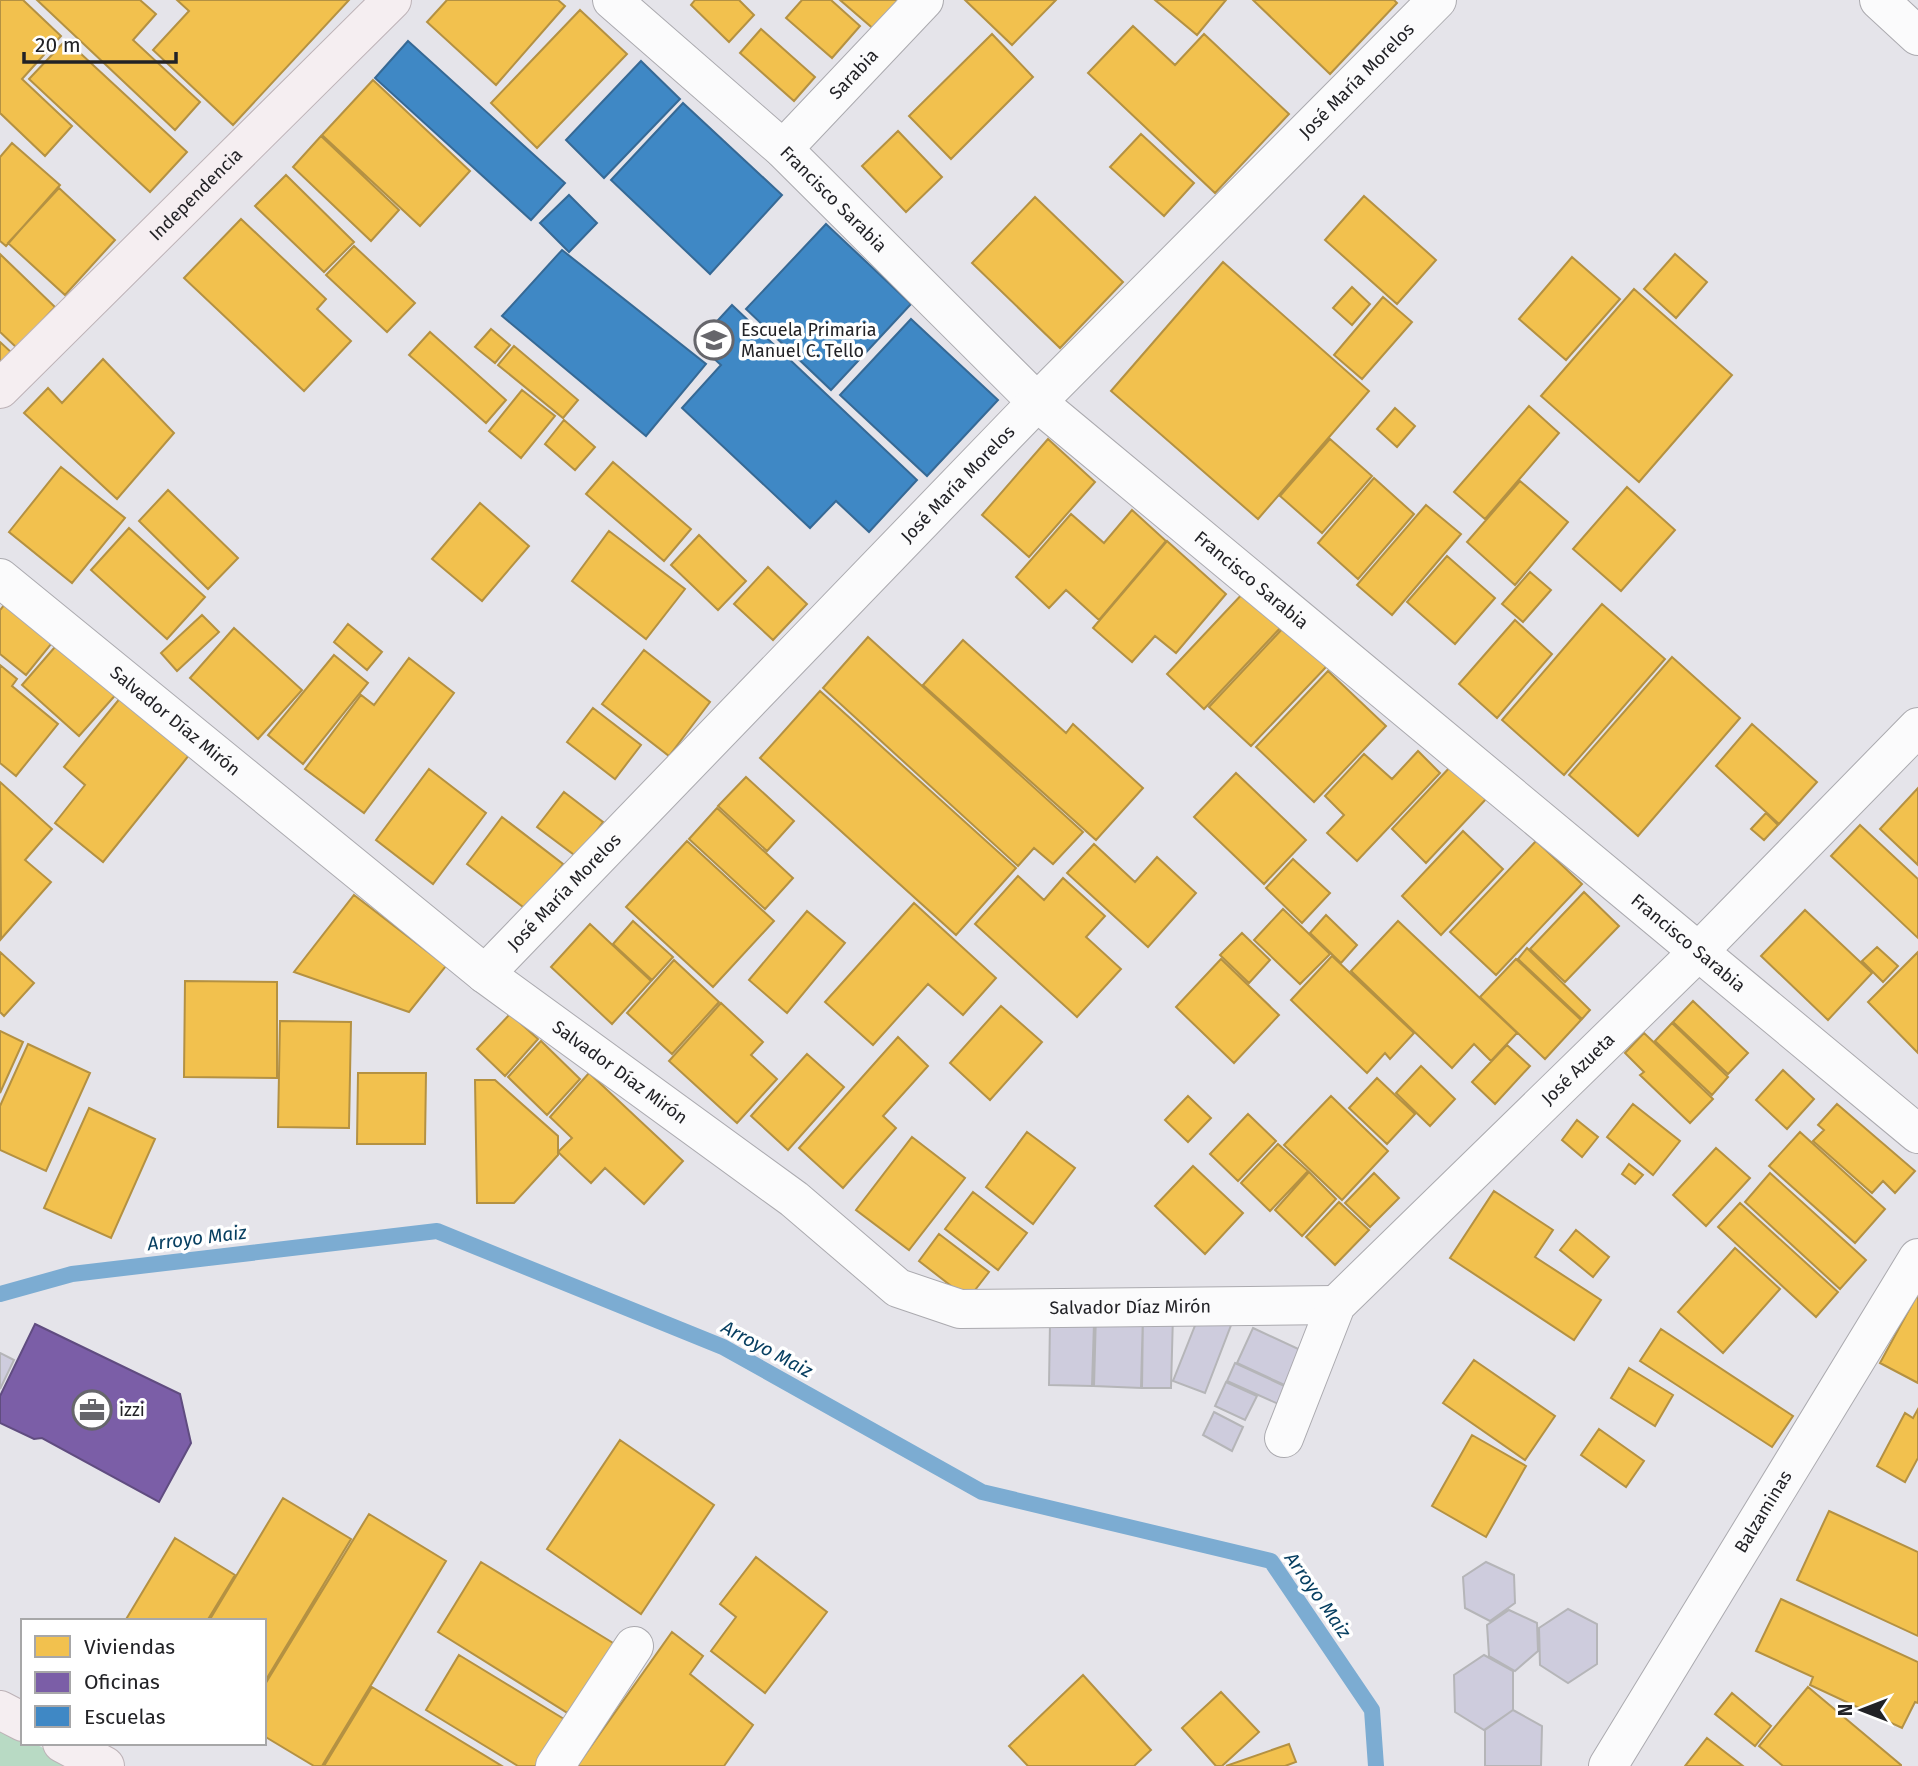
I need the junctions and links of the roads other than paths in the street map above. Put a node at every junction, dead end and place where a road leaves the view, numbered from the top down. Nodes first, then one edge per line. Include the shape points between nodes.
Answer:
1 (392, 0) edge
2 (612, 0) edge
3 (924, 0) edge
4 (1437, 0) edge
5 (1879, 0) edge
6 (1918, 36) edge
7 (783, 149) junction
8 (0, 389) edge
9 (1037, 402) junction
10 (0, 578) edge
11 (1918, 727) edge
12 (1699, 951) junction
13 (485, 974) junction
14 (1918, 1134) edge
15 (1918, 1258) edge
16 (1336, 1305) junction
17 (1284, 1438) dead end
18 (634, 1646) dead end
19 (0, 1710) edge
20 (21, 1721) edge
21 (66, 1745) edge
22 (105, 1766) edge
23 (555, 1766) edge
24 (1608, 1766) edge

1 - 8 main road, Independencia
2 - 7 street, Francisco Sarabia
3 - 7 street, Sarabia
4 - 9 street, José María Morelos
5 - 6 street
7 - 9 street, Francisco Sarabia
9 - 12 street, Francisco Sarabia
9 - 13 street, José María Morelos
10 - 13 street, Salvador Díaz Mirón
11 - 12 street, José Azueta
12 - 14 street, Francisco Sarabia
12 - 16 street, José Azueta
13 - 16 street, Salvador Díaz Mirón via 794,1199 898,1288 960,1309
15 - 24 street, Balzaminas
16 - 17 street, José Azueta
18 - 23 street
19 - 20 main road
21 - 22 main road

